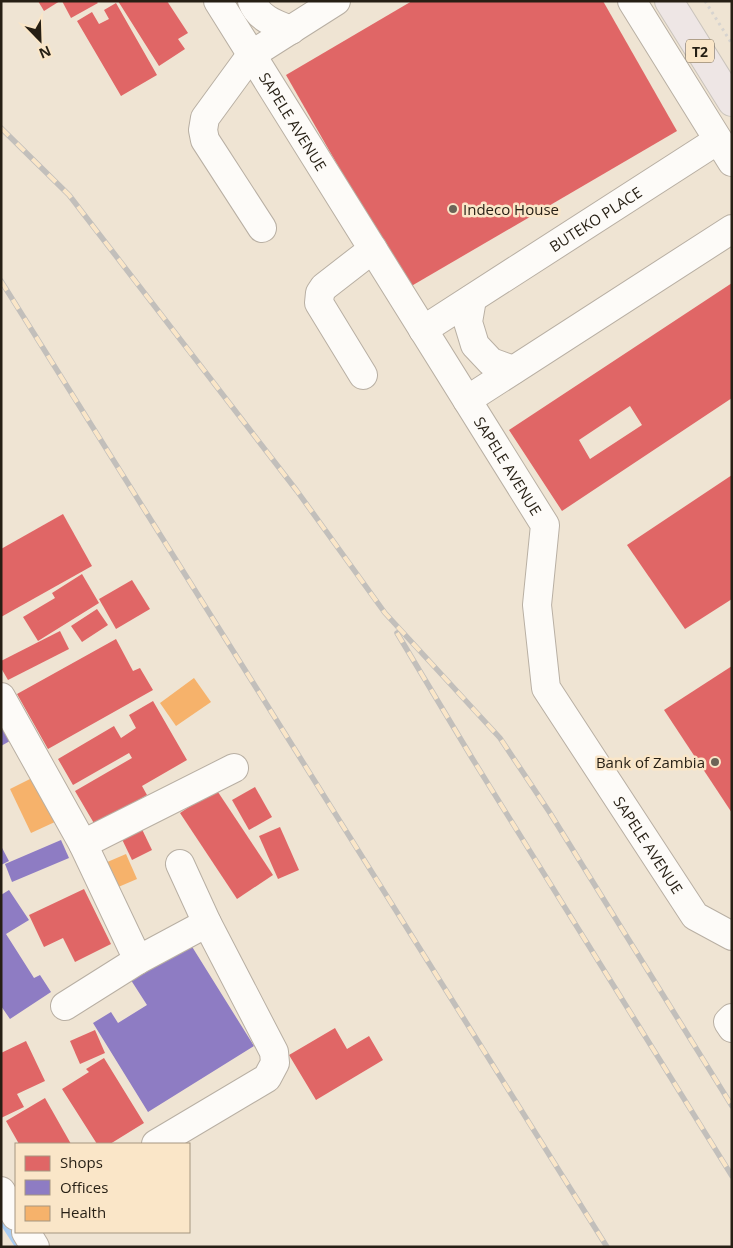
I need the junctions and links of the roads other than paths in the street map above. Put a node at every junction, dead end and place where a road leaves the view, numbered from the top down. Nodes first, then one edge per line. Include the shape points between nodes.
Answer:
1 (218, 1) edge
2 (252, 1) edge
3 (336, 1) edge
4 (632, 1) edge
5 (669, 1) edge
6 (291, 30) junction
7 (687, 30) junction
8 (252, 55) junction
9 (672, 65) junction
10 (732, 102) edge
11 (725, 151) edge
12 (262, 228) dead end
13 (732, 229) edge
14 (373, 249) junction
15 (472, 299) junction
16 (423, 330) junction
17 (513, 370) junction
18 (363, 375) dead end
19 (467, 400) junction
20 (1, 697) edge
21 (234, 768) dead end
22 (83, 844) junction
23 (180, 864) dead end
24 (207, 923) junction
25 (732, 936) edge
26 (138, 960) junction
27 (65, 1006) dead end
28 (732, 1018) edge
29 (732, 1028) edge
30 (158, 1143) edge
31 (1, 1191) edge
32 (15, 1214) edge
33 (27, 1233) edge
34 (35, 1247) edge

1 - 8 street, SAPELE AVENUE
2 - 6 street via 270,22
3 - 6 street
4 - 9 street
5 - 7 main road, T2
6 - 8 street
7 - 9 street
7 - 10 main road, T2
8 - 12 street via 205,118 203,130 206,140
8 - 14 street, SAPELE AVENUE
9 - 11 street
11 - 15 street, BUTEKO PLACE
13 - 17 street
14 - 16 street, SAPELE AVENUE
14 - 18 street via 324,287 319,303
15 - 16 street, BUTEKO PLACE
15 - 17 street via 468,322 475,345 491,362
16 - 19 street, SAPELE AVENUE
17 - 19 street
19 - 25 street, SAPELE AVENUE via 545,525 537,604 546,688 695,916
20 - 22 street
21 - 22 street
22 - 26 street
23 - 24 street
24 - 26 street
24 - 30 street via 274,1052 275,1063 267,1078
26 - 27 street
28 - 29 street via 728,1022
31 - 32 street
33 - 34 street

